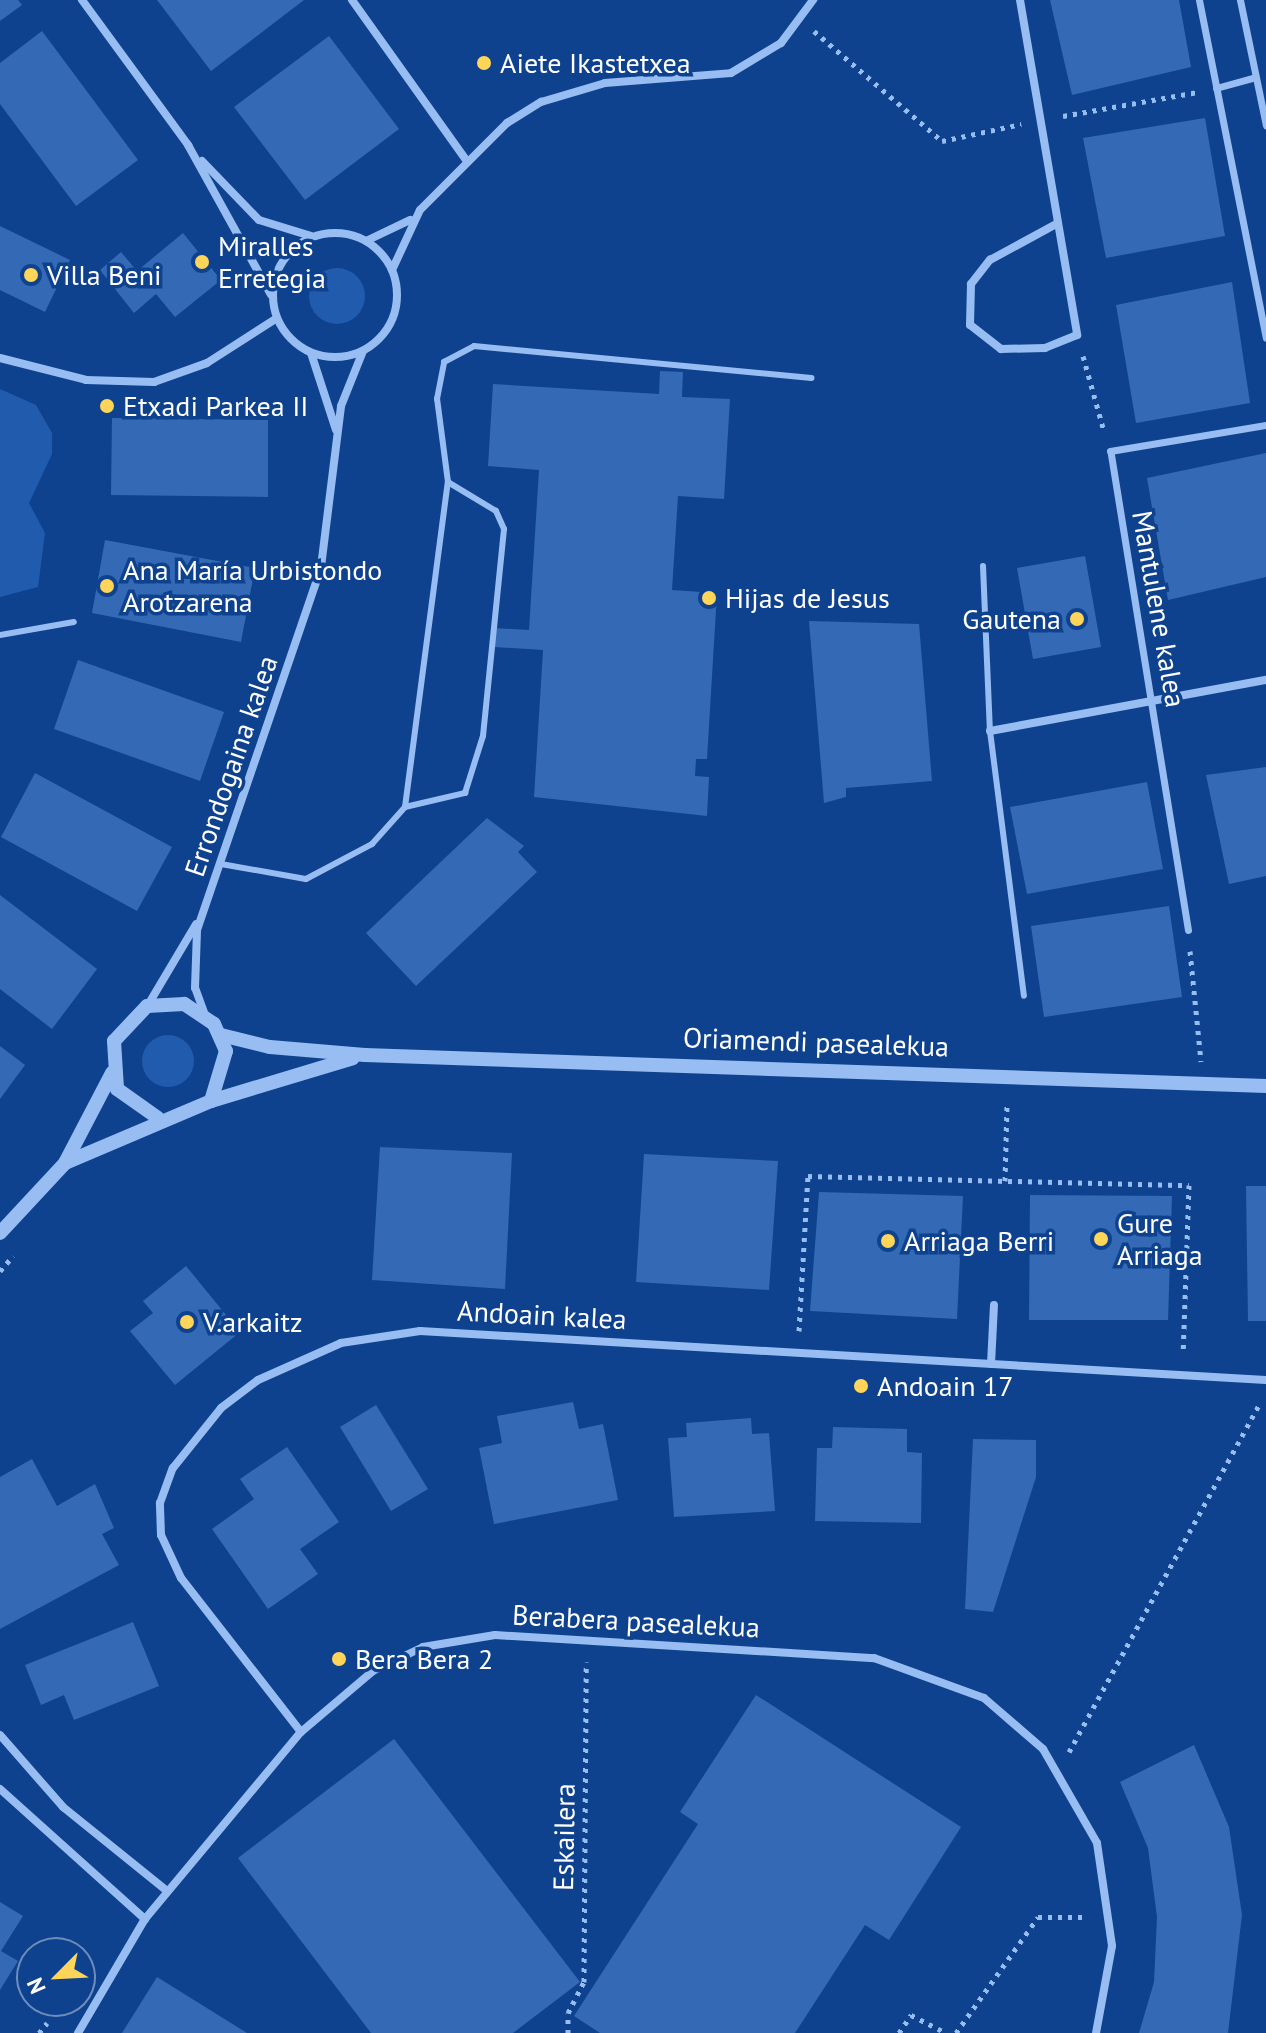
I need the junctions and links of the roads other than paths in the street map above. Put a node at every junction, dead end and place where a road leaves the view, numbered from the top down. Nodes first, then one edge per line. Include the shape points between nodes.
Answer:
1 (82, 0) edge
2 (352, 0) edge
3 (813, 0) edge
4 (1020, 0) edge
5 (1199, 0) edge
6 (1240, 0) edge
7 (1256, 77) junction
8 (1216, 88) junction
9 (1266, 125) edge
10 (188, 145) junction
11 (466, 160) junction
12 (411, 220) junction
13 (1058, 223) junction
14 (314, 236) junction
15 (366, 241) junction
16 (392, 270) junction
17 (273, 299) junction
18 (277, 318) junction
19 (1266, 337) edge
20 (363, 351) junction
21 (311, 353) junction
22 (0, 358) edge
23 (811, 378) dead end
24 (1266, 425) edge
25 (338, 447) junction
26 (448, 482) junction
27 (983, 566) dead end
28 (74, 622) dead end
29 (0, 635) edge
30 (1266, 680) edge
31 (1153, 700) junction
32 (990, 731) junction
33 (405, 807) junction
34 (221, 864) junction
35 (202, 913) junction
36 (1188, 930) road end
37 (1024, 996) dead end
38 (147, 1006) junction
39 (206, 1016) junction
40 (221, 1035) junction
41 (365, 1055) junction
42 (112, 1073) junction
43 (1266, 1086) edge
44 (211, 1101) junction
45 (158, 1118) junction
46 (65, 1163) junction
47 (0, 1233) edge
48 (994, 1305) dead end
49 (991, 1364) junction
50 (1266, 1380) edge
51 (301, 1732) junction
52 (0, 1735) edge
53 (0, 1789) edge
54 (166, 1890) junction
55 (145, 1919) junction
56 (78, 2033) edge
57 (1096, 2033) edge

1 - 10 street
2 - 11 street
3 - 11 street via 781,43 731,73 605,83 541,102
4 - 13 street
5 - 8 street
6 - 7 street
7 - 8 street
7 - 9 street
8 - 19 street
10 - 14 street via 259,220
10 - 17 street
11 - 12 street
12 - 15 street
12 - 16 street
13 - 13 street via 990,260 971,284 970,325 1001,349 1045,348 1077,335
14 - 15 street via 340,233
14 - 17 street via 287,254
15 - 16 street
16 - 20 street via 393,317
17 - 18 street
18 - 21 street
18 - 22 street via 207,363 154,382 86,380
20 - 21 street via 337,358
20 - 25 street, Errondogaina kalea via 347,380
21 - 25 street, Errondogaina kalea via 325,379
23 - 26 lane via 474,346 444,362 437,399
24 - 31 street, Mantulene kalea via 1110,451
25 - 34 street, Errondogaina kalea via 321,567
26 - 33 lane
26 - 33 lane via 496,511 504,529 483,736 465,793
27 - 32 lane
28 - 29 lane
30 - 31 street
31 - 32 street
31 - 36 street, Mantulene kalea
32 - 37 lane
33 - 34 lane via 372,844 306,879
34 - 35 street, Errondogaina kalea
35 - 38 street, Errondogaina kalea
35 - 39 street, Errondogaina kalea via 194,969
38 - 39 street via 184,1004
38 - 42 street via 121,1026
39 - 40 street
40 - 41 street, Oriamendi pasealekua via 270,1047
40 - 44 street via 226,1069
41 - 43 street, Oriamendi pasealekua
41 - 44 street, Oriamendi pasealekua
42 - 45 street via 128,1103
42 - 46 street
44 - 45 street via 185,1117
45 - 46 street
46 - 47 street
48 - 49 street
49 - 50 street, Andoain kalea
49 - 51 street, Andoain kalea via 420,1331 341,1343 292,1362 221,1408 173,1468 160,1503 161,1535 181,1578
51 - 54 street, Berabera pasealekua
51 - 57 street, Berabera pasealekua via 373,1671 423,1647 495,1635 912,1667 984,1698 1059,1770 1097,1843 1111,1917
52 - 54 street via 63,1807
53 - 55 street
54 - 55 street, Berabera pasealekua
55 - 56 street, Berabera pasealekua

